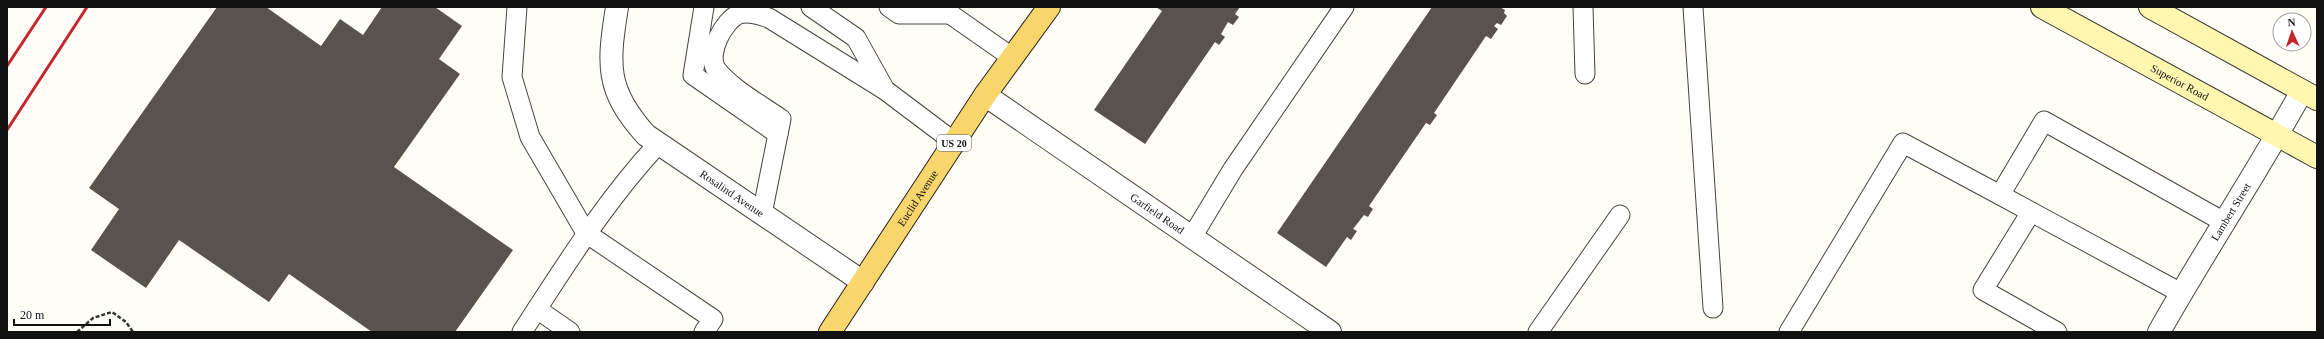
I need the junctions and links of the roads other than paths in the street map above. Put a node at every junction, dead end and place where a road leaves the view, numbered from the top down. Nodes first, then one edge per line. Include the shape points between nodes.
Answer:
1 (517, 7) edge
2 (617, 7) edge
3 (704, 7) edge
4 (810, 7) edge
5 (889, 7) edge
6 (1049, 7) edge
7 (1344, 7) edge
8 (1583, 7) edge
9 (1694, 7) edge
10 (2042, 7) edge
11 (2150, 7) edge
12 (949, 10) edge
13 (1013, 58) junction
14 (1584, 74) dead end
15 (885, 90) junction
16 (985, 95) junction
17 (2309, 95) edge
18 (778, 134) junction
19 (2277, 136) junction
20 (954, 142) junction
21 (659, 143) junction
22 (2317, 157) edge
23 (2000, 194) junction
24 (2031, 212) junction
25 (762, 214) junction
26 (1620, 215) dead end
27 (2224, 222) junction
28 (586, 233) junction
29 (1192, 237) junction
30 (863, 282) junction
31 (2180, 293) junction
32 (1713, 308) dead end
33 (537, 309) junction
34 (522, 332) edge
35 (570, 332) edge
36 (704, 332) edge
37 (830, 332) edge
38 (1330, 332) edge
39 (1538, 332) edge
40 (1789, 332) edge
41 (2057, 332) edge
42 (2159, 332) edge

1 - 28 lane via 512,77 530,137
2 - 21 street, Rosalind Avenue via 611,65 615,91 628,116 646,135
3 - 18 lane via 693,75
4 - 15 lane via 856,38
5 - 12 lane via 899,14
6 - 13 main road, Euclid Avenue / US 20
7 - 29 lane via 1233,169
8 - 14 lane
9 - 32 lane
10 - 19 main road, Superior Road
11 - 17 main road
12 - 13 lane
13 - 16 main road, Euclid Avenue / US 20
15 - 18 lane via 769,18 752,12 738,14 728,22 718,38 714,51 715,67 723,78 781,119
15 - 20 lane
16 - 20 main road, Euclid Avenue / US 20
16 - 29 street, Garfield Road
17 - 19 street, Lambert Street
18 - 25 lane
19 - 22 main road, Superior Road
19 - 27 street, Lambert Street
20 - 30 main road, Euclid Avenue / US 20
21 - 25 street, Rosalind Avenue
21 - 28 lane via 628,177
23 - 24 lane
23 - 27 lane via 2044,121
23 - 40 lane via 1903,142
24 - 31 lane
24 - 41 lane via 1983,290
25 - 30 street, Rosalind Avenue
26 - 39 lane
27 - 31 street, Lambert Street
28 - 33 lane
28 - 36 lane via 713,319
29 - 38 street, Garfield Road
30 - 37 main road, Euclid Avenue / US 20
31 - 42 street, Lambert Street
33 - 34 lane
33 - 35 lane

